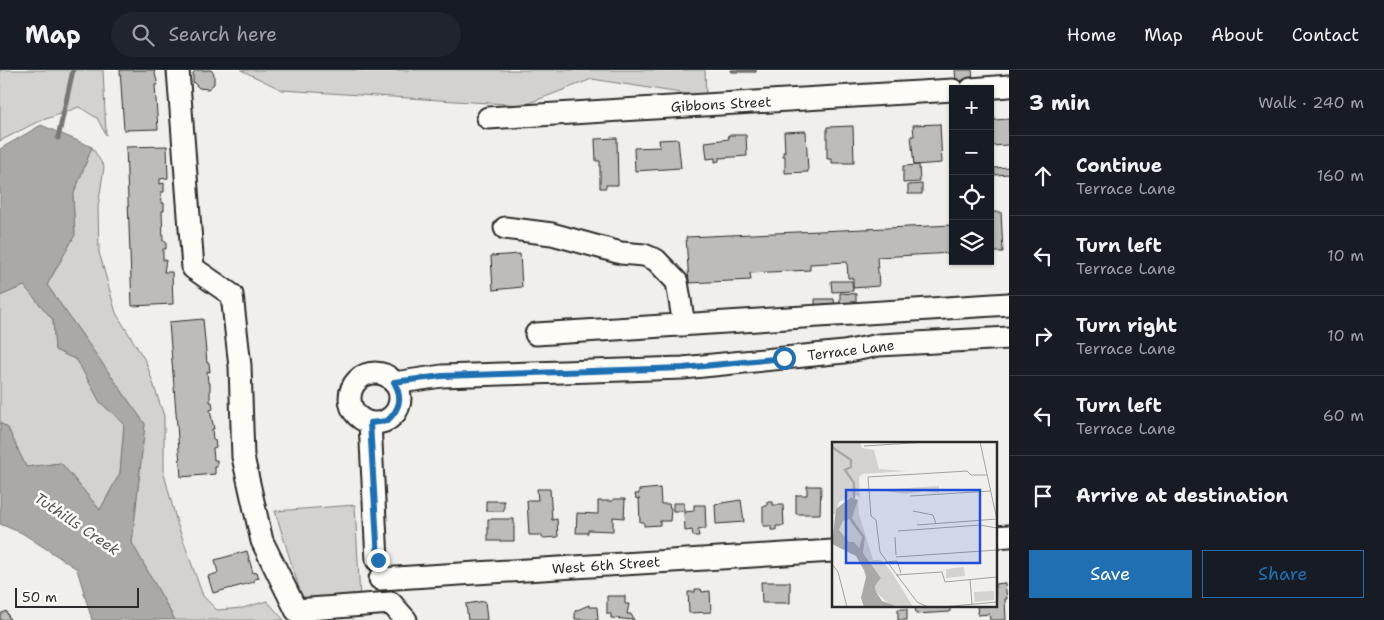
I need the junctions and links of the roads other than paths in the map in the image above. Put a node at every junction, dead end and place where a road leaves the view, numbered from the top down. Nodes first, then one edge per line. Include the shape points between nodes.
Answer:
1 (178, 70) edge
2 (1009, 86) edge
3 (994, 87) edge
4 (949, 90) edge
5 (488, 118) dead end
6 (506, 228) dead end
7 (1009, 304) edge
8 (684, 325) junction
9 (536, 334) dead end
10 (1009, 338) edge
11 (394, 382) junction
12 (370, 423) junction
13 (1009, 536) edge
14 (996, 537) edge
15 (832, 551) edge
16 (300, 615) edge
17 (406, 620) edge

1 - 16 street via 193,268 232,295 240,366 243,457 262,541
2 - 3 street
4 - 5 street, Gibbons Street
6 - 8 street via 552,234 656,260 677,282
7 - 8 street
8 - 9 street
10 - 11 street, Terrace Lane via 879,345 835,353 683,368 442,376
11 - 12 street via 399,390 398,407 387,421
11 - 12 street, Terrace Lane via 374,373 353,384 349,400 351,407 355,415
12 - 15 street, West 6th Street via 379,570
13 - 14 street
16 - 17 street via 391,603

